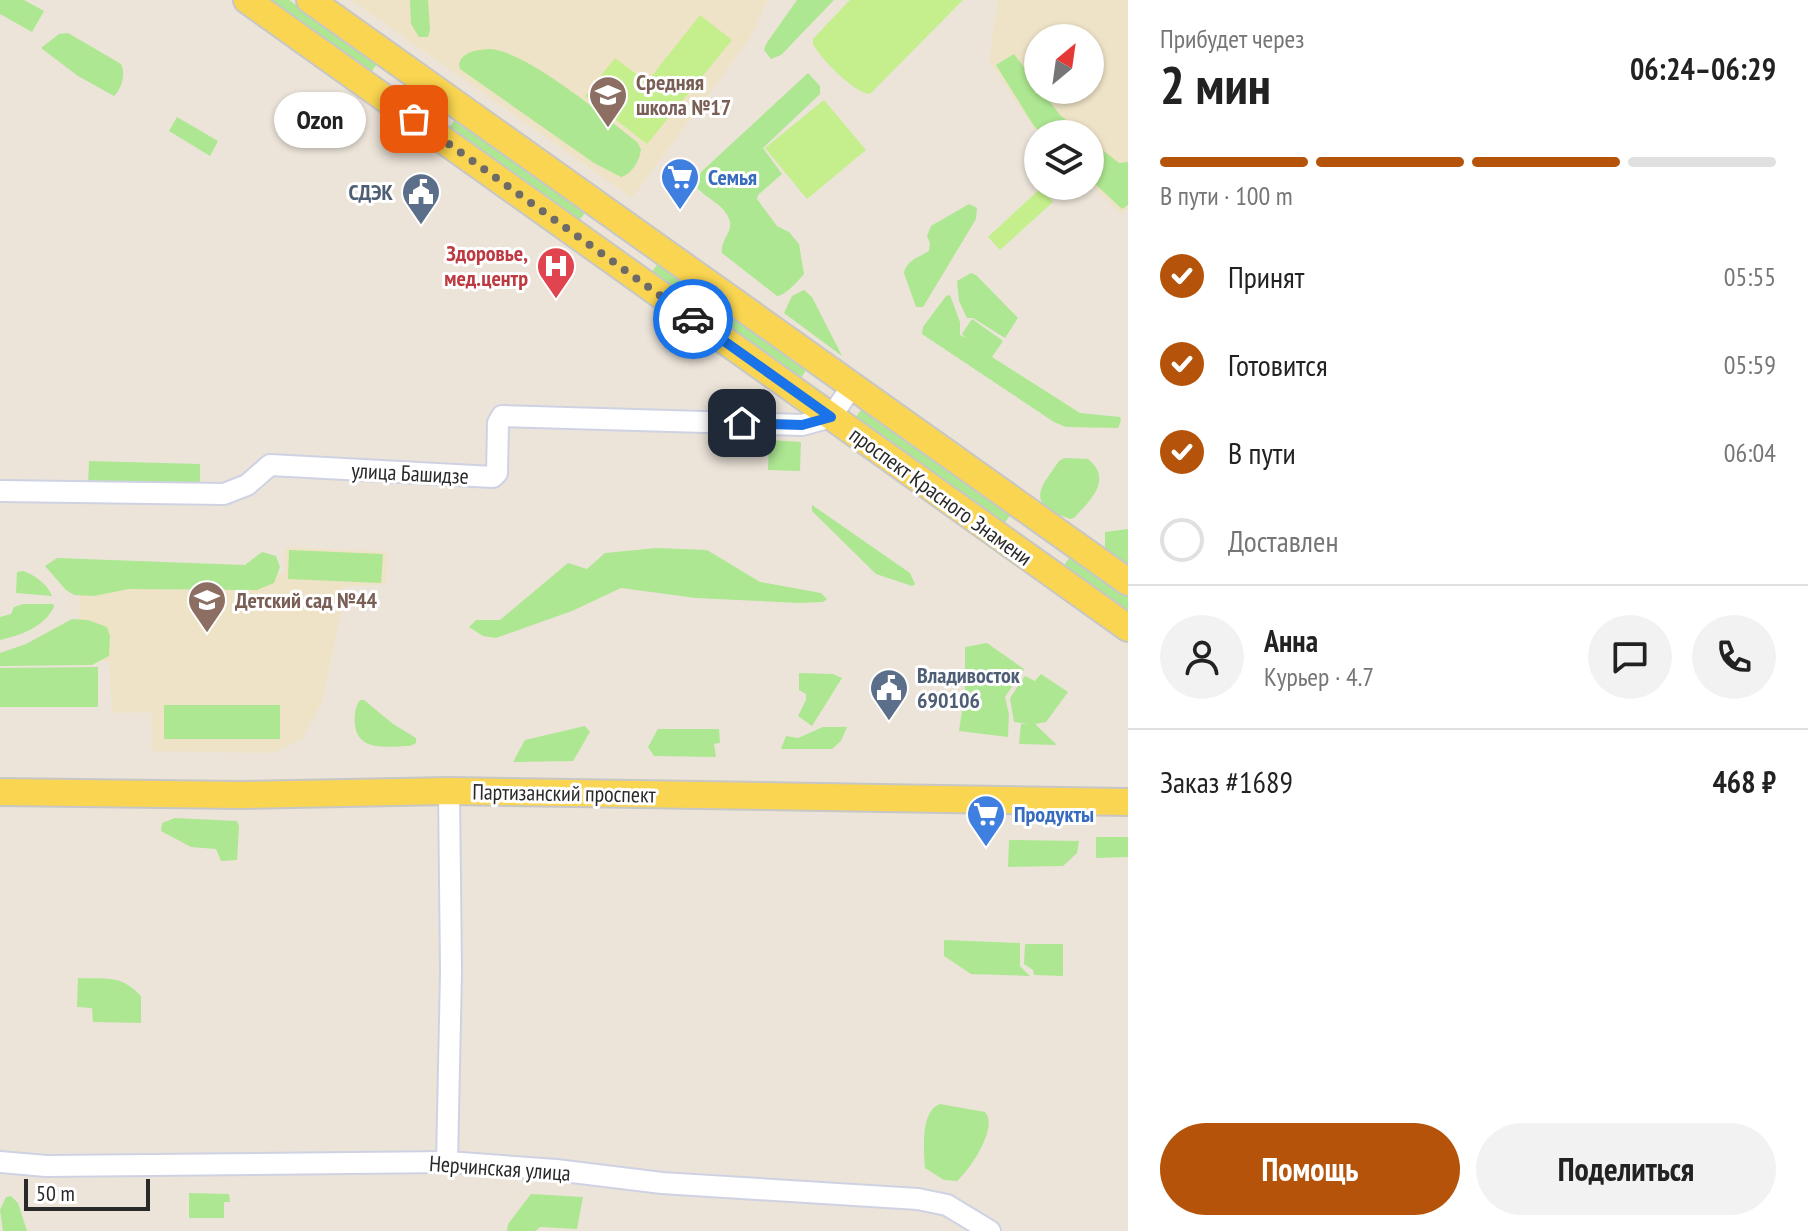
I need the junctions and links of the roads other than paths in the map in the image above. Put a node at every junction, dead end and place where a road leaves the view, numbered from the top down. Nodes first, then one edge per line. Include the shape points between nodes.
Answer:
1 (247, 0) edge
2 (310, 0) edge
3 (852, 386) junction
4 (831, 417) junction
5 (0, 491) edge
6 (1058, 532) junction
7 (1036, 564) junction
8 (1128, 582) edge
9 (1128, 628) edge
10 (449, 791) junction
11 (0, 792) edge
12 (1128, 802) edge
13 (0, 1162) edge
14 (447, 1162) junction
15 (990, 1231) edge

1 - 4 main road, проспект Красного Знамени
2 - 3 main road, проспект Красного Знамени
3 - 4 street
3 - 6 main road, проспект Красного Знамени
4 - 5 street, улица Башидзе via 802,425 502,416 493,477 270,465 247,485 224,494
4 - 7 main road, проспект Красного Знамени
6 - 7 main road
6 - 8 main road, проспект Красного Знамени
7 - 9 main road, проспект Красного Знамени
10 - 11 main road, Партизанский проспект
10 - 12 main road, Партизанский проспект
10 - 14 street
13 - 14 street, Нерчинская улица
14 - 15 street, Нерчинская улица via 662,1183 918,1199 947,1205

